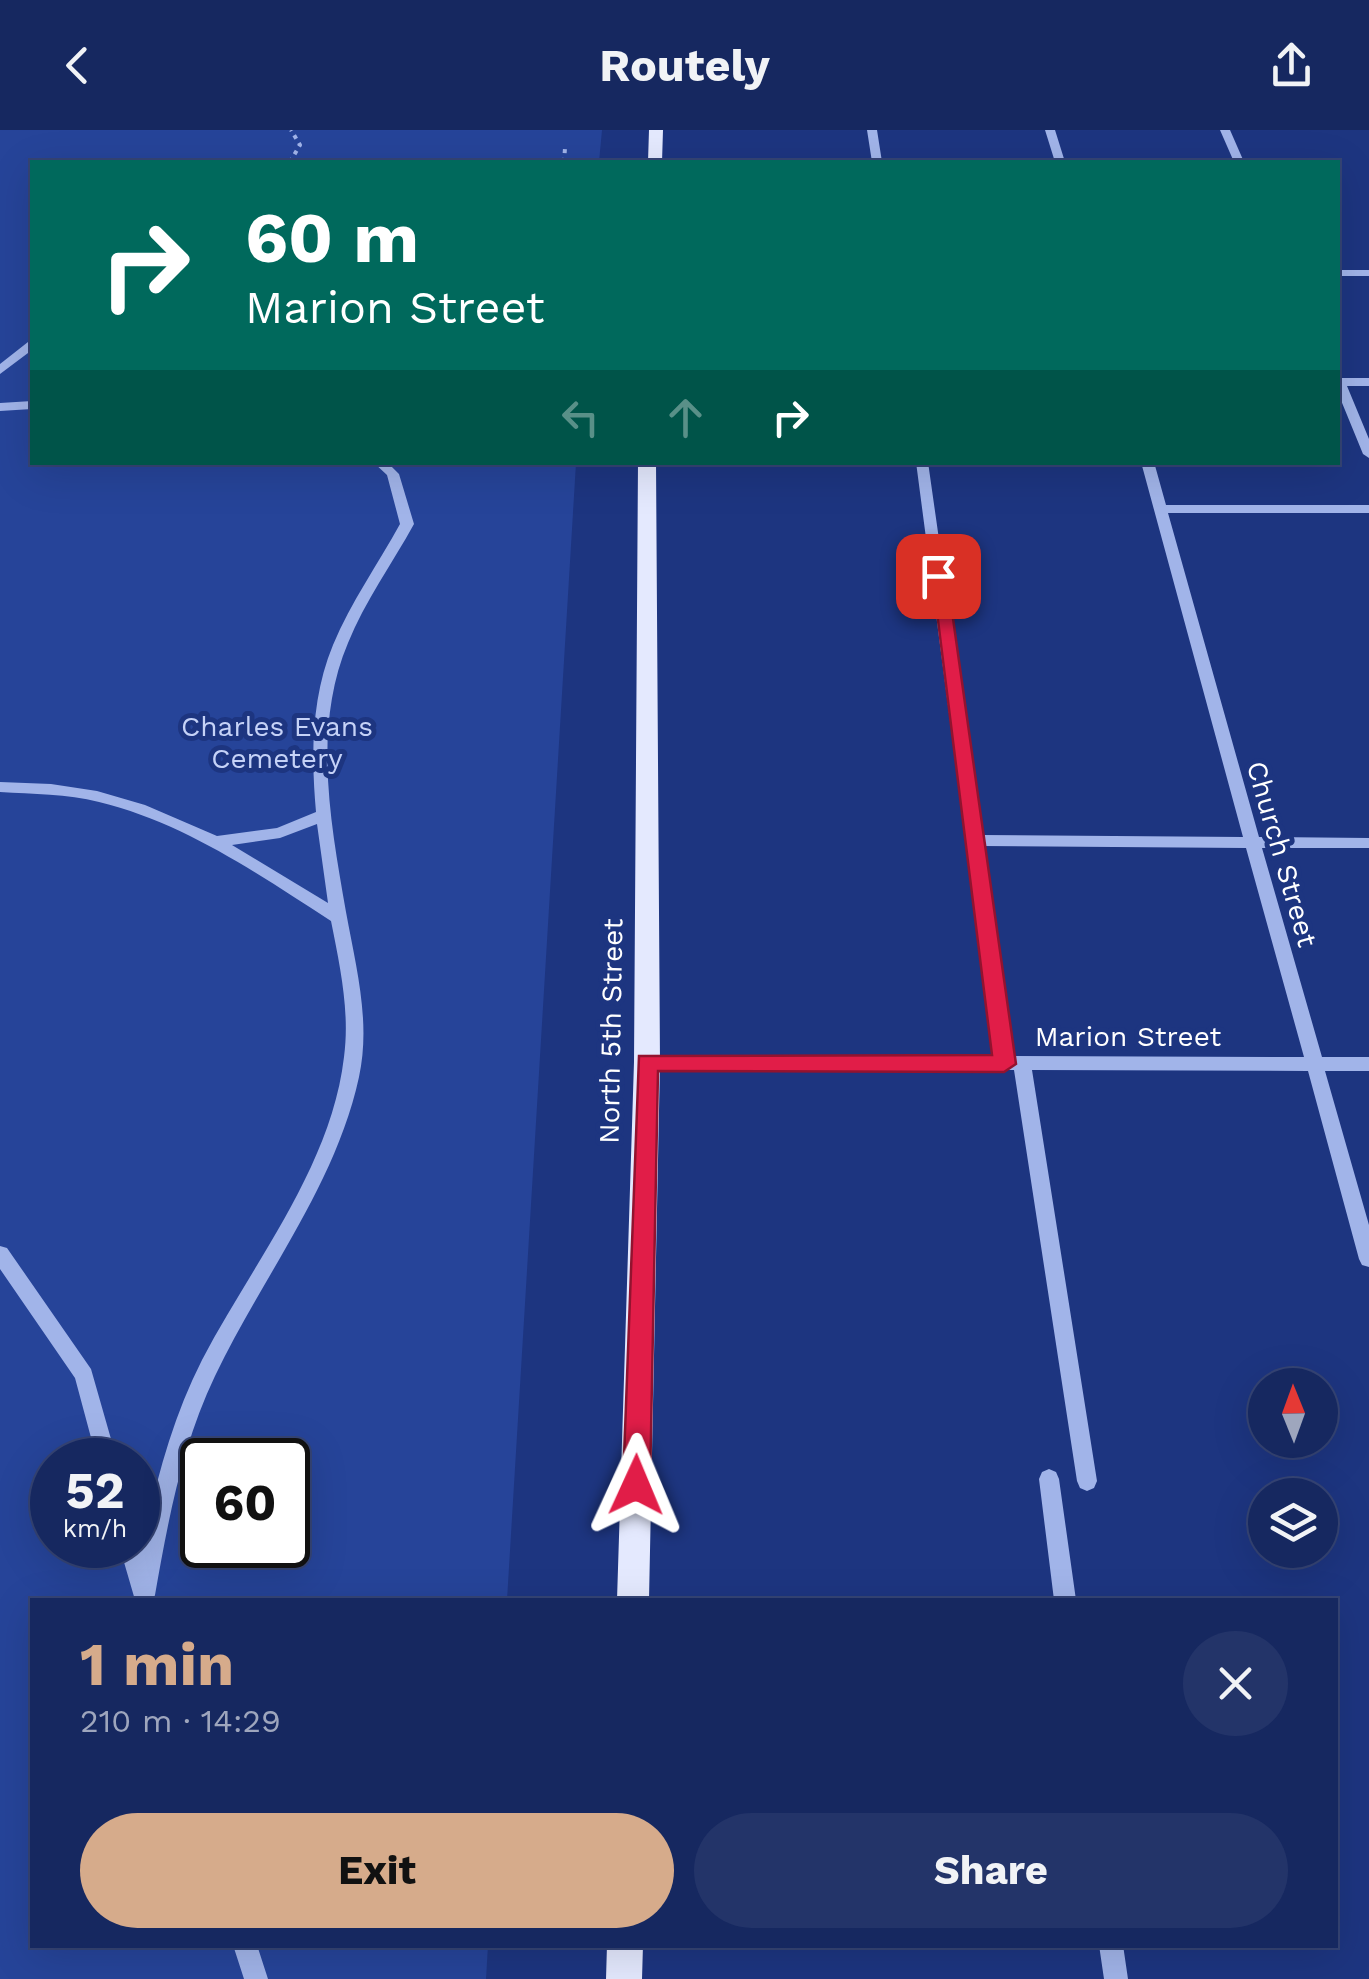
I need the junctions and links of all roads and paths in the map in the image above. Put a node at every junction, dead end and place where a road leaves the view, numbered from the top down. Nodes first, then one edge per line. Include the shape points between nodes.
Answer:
1 (291, 130) edge
2 (656, 130) edge
3 (872, 130) edge
4 (1050, 130) edge
5 (1225, 130) edge
6 (564, 148) dead end
7 (291, 160) edge
8 (564, 160) edge
9 (655, 160) edge
10 (877, 160) edge
11 (1059, 160) edge
12 (1238, 160) edge
13 (1340, 272) edge
14 (1369, 272) edge
15 (30, 347) edge
16 (0, 370) edge
17 (1340, 382) edge
18 (1369, 382) edge
19 (1340, 387) edge
20 (30, 405) edge
21 (0, 407) edge
22 (1369, 454) edge
23 (382, 465) edge
24 (648, 465) edge
25 (922, 465) edge
26 (1147, 465) edge
27 (1160, 509) junction
28 (1369, 510) edge
29 (0, 787) edge
30 (324, 815) junction
31 (975, 840) junction
32 (219, 842) junction
33 (1252, 842) junction
34 (1369, 843) edge
35 (339, 918) junction
36 (647, 1062) junction
37 (1013, 1063) junction
38 (1314, 1063) junction
39 (1369, 1064) edge
40 (0, 1254) edge
41 (1369, 1260) edge
42 (101, 1438) edge
43 (1050, 1479) dead end
44 (1087, 1482) dead end
45 (136, 1568) edge
46 (144, 1597) edge
47 (634, 1598) edge
48 (1066, 1598) edge
49 (246, 1948) edge
50 (624, 1948) edge
51 (1111, 1948) edge
52 (256, 1979) edge
53 (624, 1979) edge
54 (1116, 1979) edge

1 - 7 path via 300,145
2 - 9 main road
3 - 10 street
4 - 11 street
5 - 12 street
6 - 8 path
13 - 14 street
15 - 16 street
17 - 18 street
19 - 22 street
20 - 21 street
23 - 30 street via 393,474 407,524 334,662 321,738
24 - 36 main road, North 5th Street
25 - 31 street
26 - 27 street, Church Street
27 - 28 street
27 - 33 street, Church Street
29 - 32 street via 104,794
30 - 32 street via 280,833
30 - 35 street
31 - 33 street
31 - 37 street
32 - 35 street
33 - 34 street
33 - 38 street, Church Street
35 - 46 street via 355,1012 340,1113 206,1374 155,1529
36 - 37 street, Marion Street
36 - 47 main road, North 5th Street
37 - 38 street, Marion Street
37 - 44 street
38 - 39 street, Marion Street
38 - 41 street, Church Street
40 - 42 street via 84,1376
43 - 48 street
45 - 46 street
49 - 52 street
50 - 53 main road
51 - 54 street

